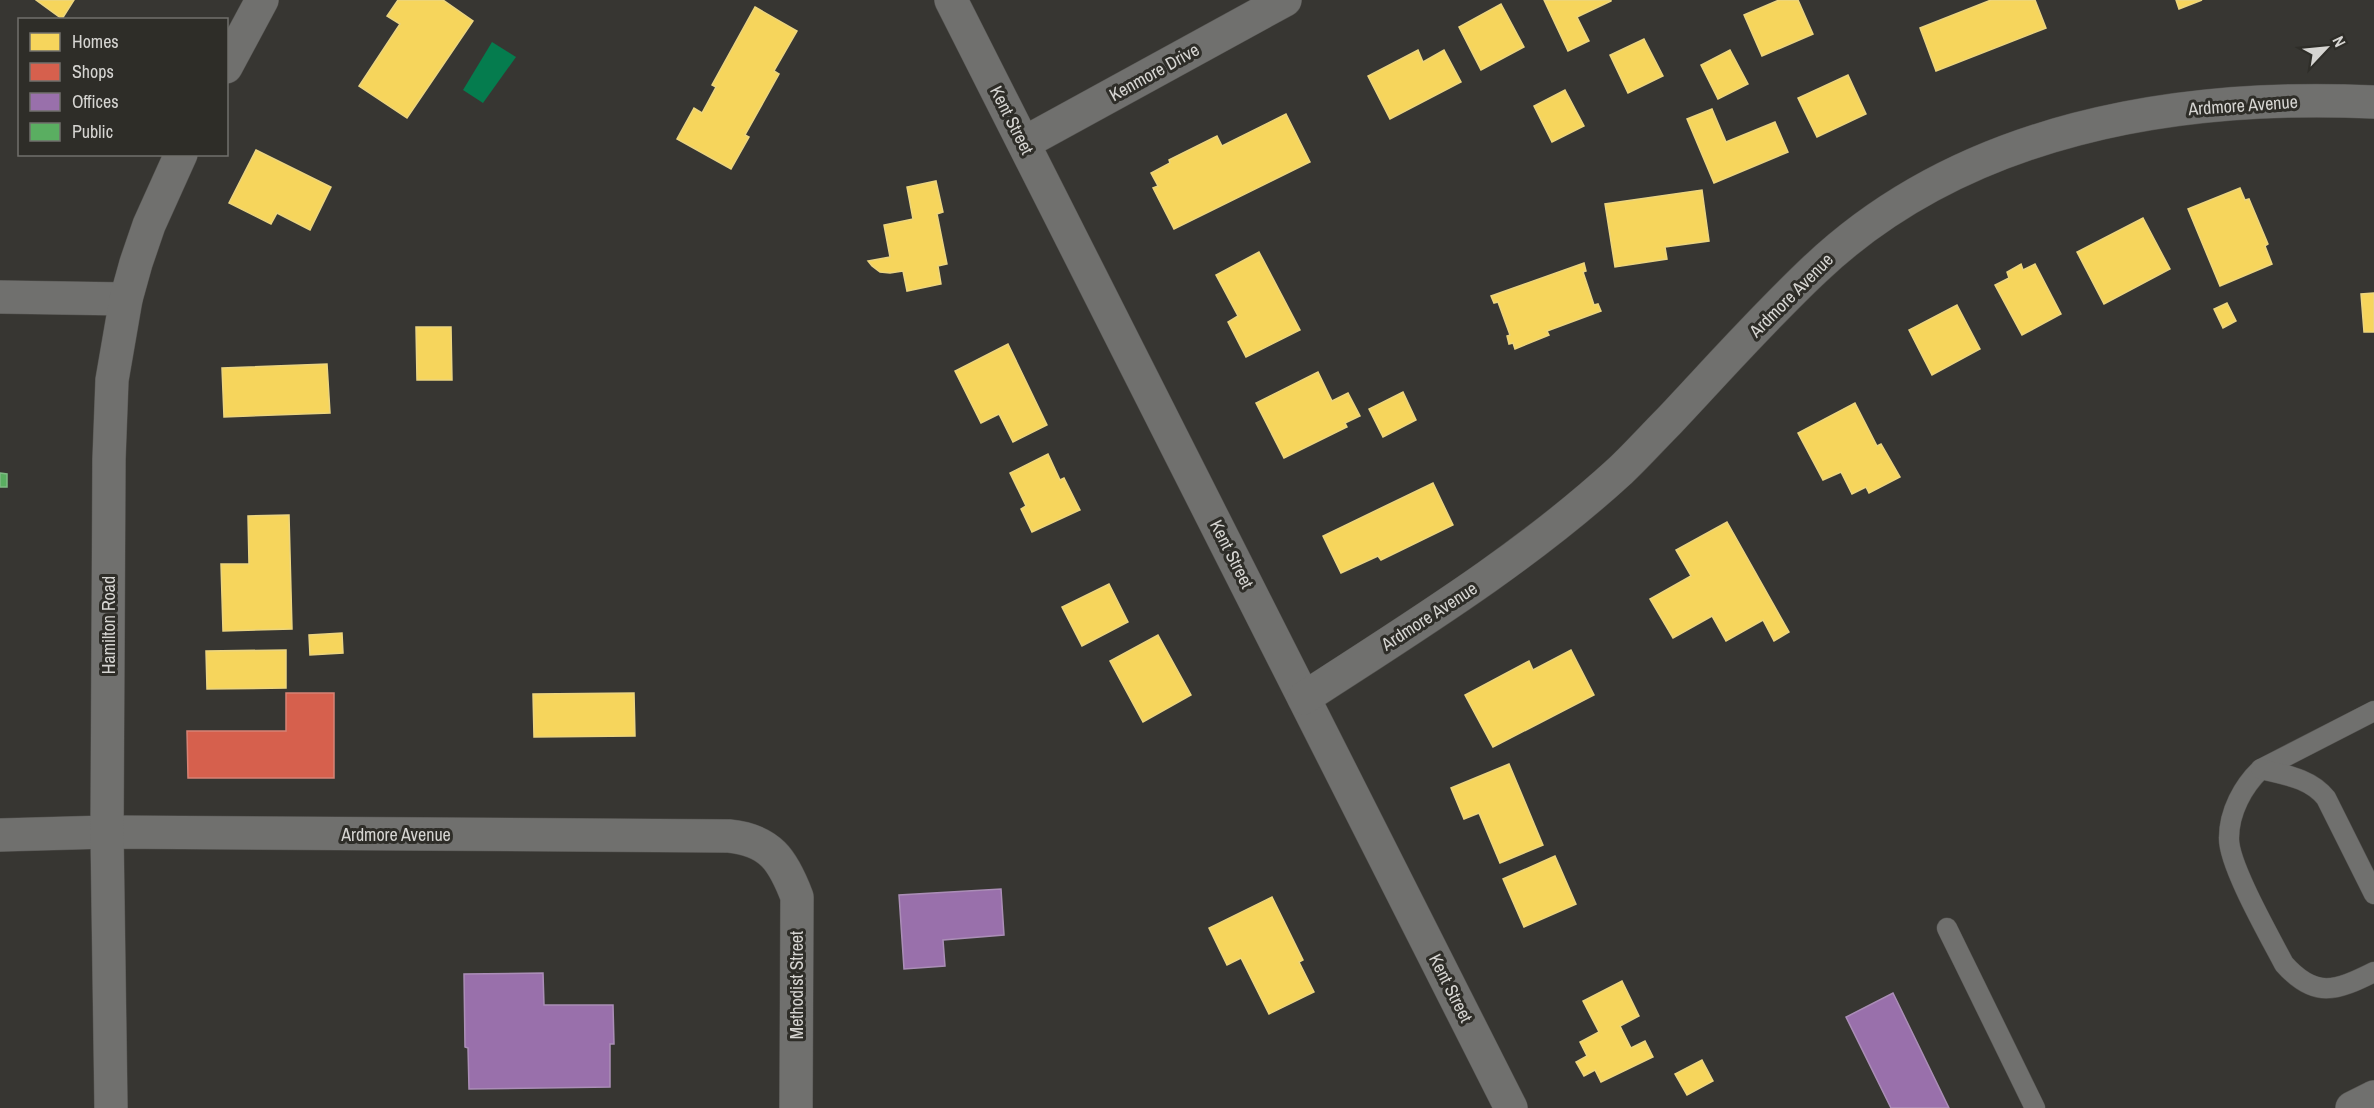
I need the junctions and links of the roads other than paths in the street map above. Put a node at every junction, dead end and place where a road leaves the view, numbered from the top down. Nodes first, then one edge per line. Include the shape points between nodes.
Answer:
1 (262, 0) edge
2 (951, 0) edge
3 (1285, 0) edge
4 (228, 63) edge
5 (2374, 102) edge
6 (1024, 143) junction
7 (180, 156) edge
8 (0, 297) edge
9 (126, 299) junction
10 (1304, 698) junction
11 (2374, 711) edge
12 (2261, 769) junction
13 (107, 832) junction
14 (0, 835) edge
15 (783, 864) joint
16 (2374, 894) edge
17 (1947, 928) dead end
18 (2374, 972) edge
19 (2374, 1097) edge
20 (111, 1108) edge
21 (796, 1108) edge
22 (1511, 1108) edge
23 (2035, 1108) edge
24 (2352, 1108) edge

1 - 4 street
2 - 6 street, Kent Street
3 - 6 street, Kenmore Drive
5 - 10 street, Ardmore Avenue via 2268,101 2127,118 2016,147 1925,188 1850,238 1815,270 1622,470 1558,524 1479,584
6 - 10 street, Kent Street
7 - 9 street, Hamilton Road via 149,225
8 - 9 street
9 - 13 street, Hamilton Road via 112,380 109,459
10 - 22 street, Kent Street
11 - 12 lane
12 - 16 lane via 2312,784 2326,798
12 - 18 lane via 2251,778 2233,813 2228,839 2232,859 2284,964 2303,981 2330,989 2345,987
13 - 14 street, Ardmore Avenue
13 - 15 street, Ardmore Avenue via 729,836 759,842
13 - 20 street, Hamilton Road
15 - 21 street, Methodist Street via 796,897
17 - 23 lane
19 - 24 street

